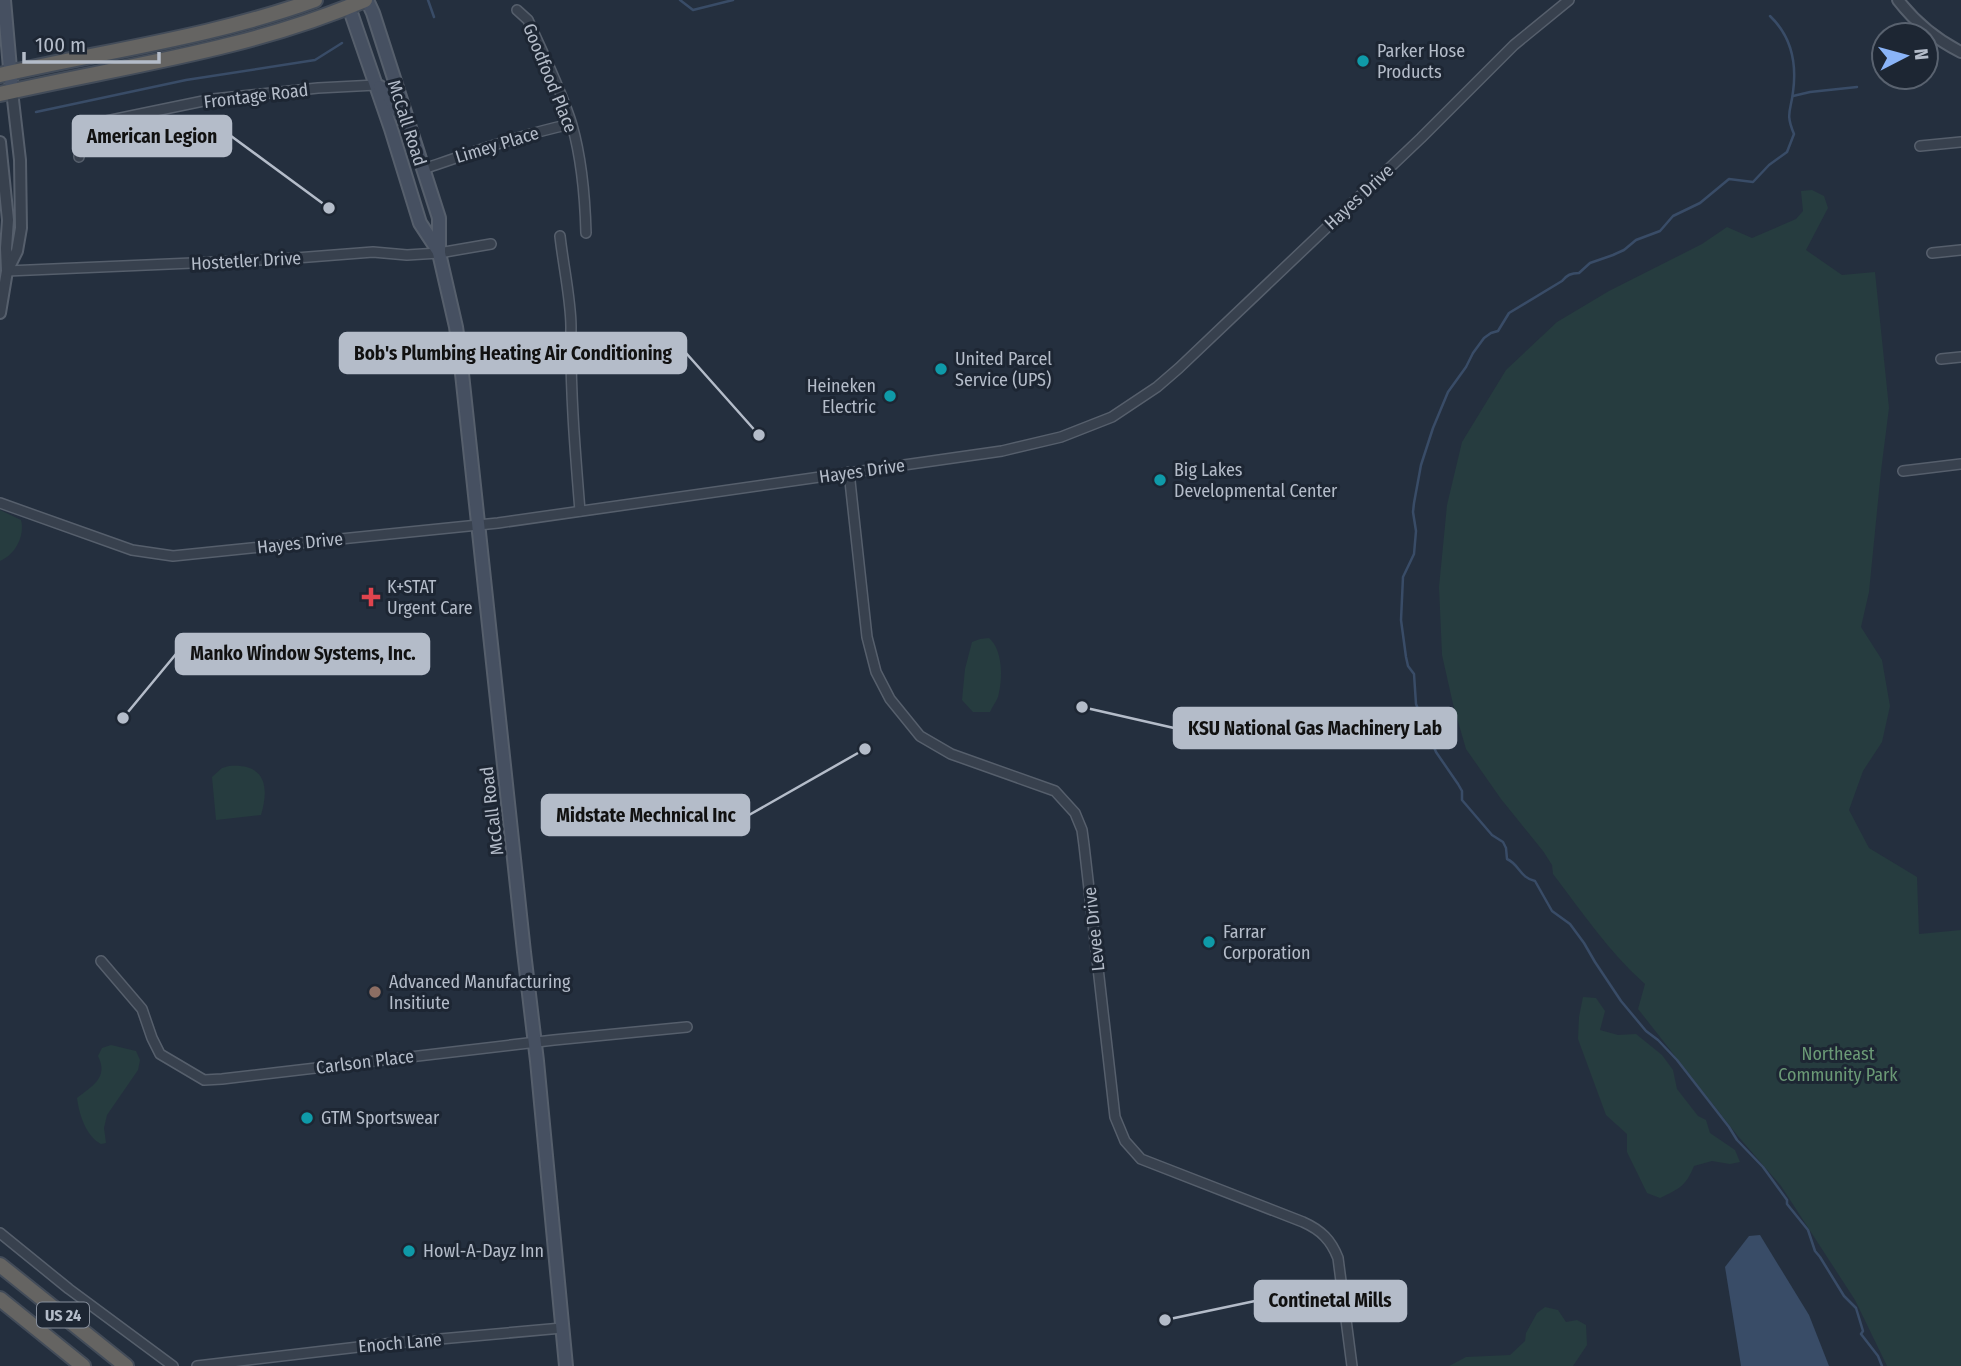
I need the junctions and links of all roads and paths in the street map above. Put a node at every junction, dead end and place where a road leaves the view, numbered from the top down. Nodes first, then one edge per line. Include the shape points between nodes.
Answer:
1 (4, 0) edge
2 (314, 0) edge
3 (366, 0) edge
4 (1569, 0) edge
5 (1899, 0) edge
6 (350, 3) edge
7 (517, 10) dead end
8 (1961, 52) edge
9 (6, 74) edge
10 (376, 85) junction
11 (6, 92) edge
12 (571, 124) junction
13 (391, 129) junction
14 (411, 132) junction
15 (0, 142) edge
16 (1961, 142) edge
17 (1920, 146) dead end
18 (79, 157) dead end
19 (424, 169) junction
20 (8, 220) junction
21 (586, 233) dead end
22 (560, 236) dead end
23 (0, 242) edge
24 (491, 244) dead end
25 (1961, 250) edge
26 (439, 253) junction
27 (1932, 253) dead end
28 (4, 271) edge
29 (0, 313) edge
30 (569, 343) junction
31 (460, 355) junction
32 (1961, 357) edge
33 (1941, 359) dead end
34 (1961, 464) edge
35 (1903, 471) dead end
36 (849, 472) junction
37 (0, 503) edge
38 (580, 511) junction
39 (478, 524) junction
40 (101, 961) dead end
41 (687, 1027) dead end
42 (535, 1042) junction
43 (0, 1233) edge
44 (0, 1265) edge
45 (0, 1300) edge
46 (562, 1328) junction
47 (83, 1366) edge
48 (126, 1366) edge
49 (173, 1366) edge
50 (197, 1366) edge
51 (566, 1366) edge
52 (1352, 1366) edge

1 - 9 main road
2 - 9 highway via 203,33
3 - 6 highway
3 - 14 main road, McCall Road
4 - 36 street, Hayes Drive via 1514,45 1157,387 1112,416 1061,437 1002,451
5 - 8 street via 1918,22
6 - 10 main road, McCall Road
6 - 11 highway via 235,44
7 - 12 street, Goodfood Place via 528,20
9 - 11 main road
10 - 13 main road, McCall Road
10 - 14 main road via 389,96
10 - 18 street, Frontage Road via 214,99 87,125
11 - 28 street via 20,160 21,228 17,251
12 - 19 street, Limey Place via 532,132
12 - 21 street, Goodfood Place via 580,161
13 - 19 main road via 411,163
13 - 26 main road, McCall Road via 420,223
14 - 19 main road, McCall Road
15 - 20 street
16 - 17 street
19 - 26 main road, McCall Road via 439,218
20 - 23 street
20 - 28 street
22 - 30 street
24 - 26 street, Hostetler Drive
25 - 27 street
26 - 28 street, Hostetler Drive via 373,252
26 - 31 main road, McCall Road
28 - 29 street
30 - 31 street
30 - 38 street
31 - 39 main road, McCall Road
32 - 33 street
34 - 35 street
36 - 38 street, Hayes Drive
36 - 52 street, Levee Drive via 867,637 876,672 890,699 920,736 951,754 1055,791 1075,813 1084,845 1115,1117 1125,1141 1141,1159 1303,1222 1324,1235 1338,1258
37 - 39 street, Hayes Drive via 132,550 173,556
38 - 39 street, Hayes Drive
39 - 42 main road, McCall Road
40 - 42 street, Carlson Place via 142,1009 160,1054 204,1080
41 - 42 street, Carlson Place
42 - 46 main road, McCall Road
43 - 49 street
44 - 48 highway, US 24
45 - 47 highway, US 24
46 - 50 street, Enoch Lane
46 - 51 main road, McCall Road

